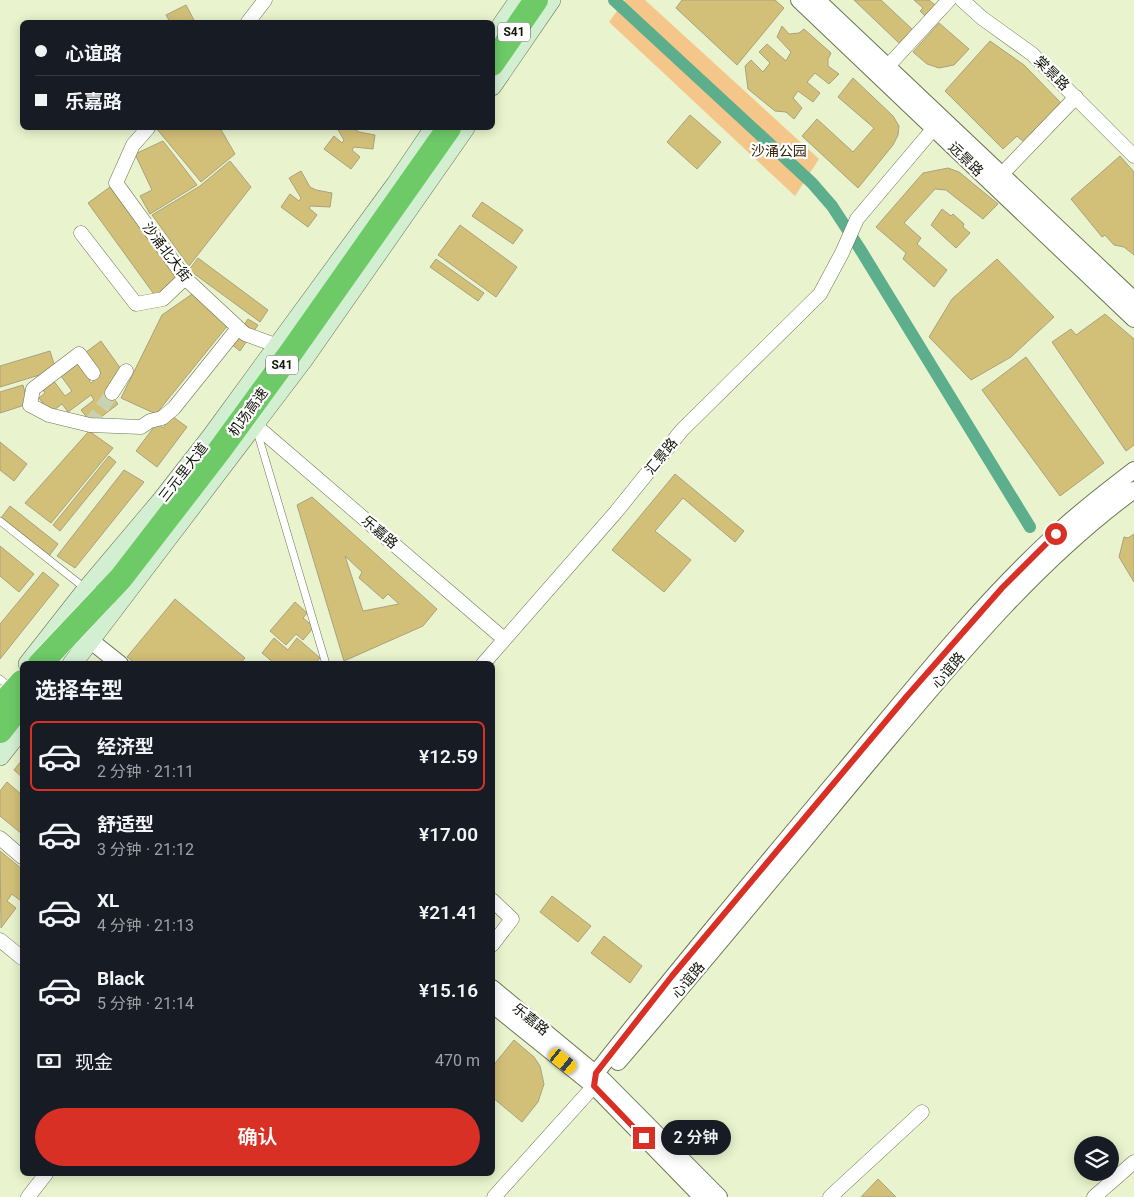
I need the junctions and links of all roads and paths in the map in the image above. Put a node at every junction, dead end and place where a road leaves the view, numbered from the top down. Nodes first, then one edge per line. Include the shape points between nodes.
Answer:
1 (265, 0) edge
2 (519, 0) edge
3 (536, 0) edge
4 (551, 0) edge
5 (799, 0) edge
6 (817, 0) edge
7 (949, 0) edge
8 (962, 0) edge
9 (250, 20) edge
10 (495, 35) edge
11 (495, 60) edge
12 (888, 66) junction
13 (495, 82) edge
14 (1076, 97) junction
15 (934, 128) junction
16 (146, 130) edge
17 (433, 130) edge
18 (448, 130) edge
19 (464, 130) edge
20 (1134, 156) edge
21 (1002, 174) junction
22 (81, 233) dead end
23 (185, 278) junction
24 (1134, 300) edge
25 (1134, 319) edge
26 (238, 328) junction
27 (278, 346) junction
28 (126, 371) dead end
29 (93, 373) dead end
30 (112, 393) tunnel mouth
31 (255, 425) junction
32 (1134, 470) edge
33 (1134, 490) edge
34 (0, 521) edge
35 (100, 594) junction
36 (63, 619) junction
37 (504, 639) junction
38 (91, 640) junction
39 (30, 661) edge
40 (43, 661) edge
41 (54, 661) edge
42 (74, 661) edge
43 (116, 661) edge
44 (325, 661) edge
45 (486, 661) edge
46 (20, 674) edge
47 (9, 693) edge
48 (0, 731) edge
49 (20, 731) edge
50 (0, 756) edge
51 (0, 838) edge
52 (20, 855) edge
53 (495, 903) edge
54 (0, 940) edge
55 (495, 941) edge
56 (20, 956) edge
57 (495, 991) edge
58 (495, 1006) edge
59 (598, 1080) junction
60 (922, 1112) dead end
61 (1134, 1162) edge
62 (44, 1176) edge
63 (28, 1197) edge
64 (494, 1197) edge
65 (702, 1197) edge
66 (719, 1197) edge
67 (830, 1197) edge
68 (1094, 1197) edge

1 - 9 street
2 - 10 main road
3 - 11 highway, S41
4 - 13 main road
5 - 15 street, 远景路
6 - 12 street, 远景路
7 - 12 street
8 - 14 street, 棠景路 via 1032,54
12 - 21 street, 远景路
14 - 20 street, 棠景路
14 - 21 street
15 - 25 street, 远景路
15 - 37 street, 汇景路 via 857,219 820,294 682,430 616,512
16 - 23 street, 沙涌北大街 via 133,145 116,183
17 - 27 main road, 三元里大道
18 - 35 highway, 机场高速 / S41 via 253,405 121,578
19 - 31 main road, 三元里大道
21 - 24 street, 远景路
22 - 23 street via 136,304 163,299
23 - 26 street, 沙涌北大街
26 - 27 street, 沙涌北大街
26 - 29 street via 174,408 162,418 141,427 90,426 49,415 30,405 32,389 79,354
27 - 35 main road, 三元里大道 via 187,468
28 - 30 street
31 - 35 main road, 三元里大道
31 - 37 street, 乐嘉路
31 - 44 lane
32 - 59 street, 心谊路 via 1056,534 990,602 907,696 672,976
33 - 59 street, 心谊路 via 1081,532 994,618
34 - 35 lane
35 - 36 main road, 三元里大道
35 - 38 main road, 三元里大道
35 - 40 highway, bridge
35 - 41 highway, 机场高速 / S41, bridge
36 - 38 street
36 - 39 main road, 三元里大道
37 - 45 street, 汇景路
38 - 42 main road, 三元里大道
38 - 43 street
46 - 47 main road
47 - 48 highway
49 - 50 main road
51 - 52 street
53 - 55 street via 512,919
54 - 56 street
57 - 59 street, 乐嘉路
58 - 59 street, 乐嘉路
59 - 64 street
59 - 65 street, 乐嘉路
59 - 66 street, 乐嘉路
60 - 67 street
61 - 68 street
62 - 63 street

